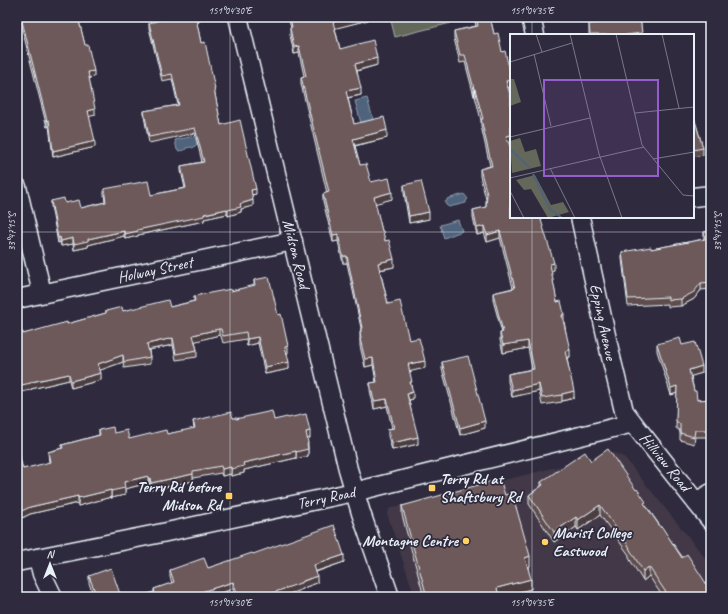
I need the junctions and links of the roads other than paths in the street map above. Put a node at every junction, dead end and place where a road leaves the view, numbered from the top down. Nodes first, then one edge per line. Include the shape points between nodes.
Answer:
1 (238, 17) edge
2 (531, 17) edge
3 (536, 34) edge
4 (17, 187) edge
5 (711, 195) edge
6 (694, 197) edge
7 (580, 218) edge
8 (293, 241) junction
9 (42, 293) junction
10 (17, 299) edge
11 (633, 423) junction
12 (354, 492) junction
13 (703, 498) edge
14 (711, 520) edge
15 (38, 558) junction
16 (17, 562) edge
17 (53, 597) edge
18 (390, 597) edge

1 - 8 street, Midson Road
2 - 3 street
4 - 9 street
5 - 6 street
7 - 11 street, Epping Avenue via 624,411
8 - 9 street, Holway Street
8 - 12 street, Midson Road
9 - 10 street, Holway Street
11 - 12 street, Terry Road
11 - 13 street, Hillview Road
12 - 15 street, Terry Road
12 - 18 street, Midson Road
13 - 14 street, Hillview Road
15 - 16 street, Terry Road
15 - 17 street via 42,574

